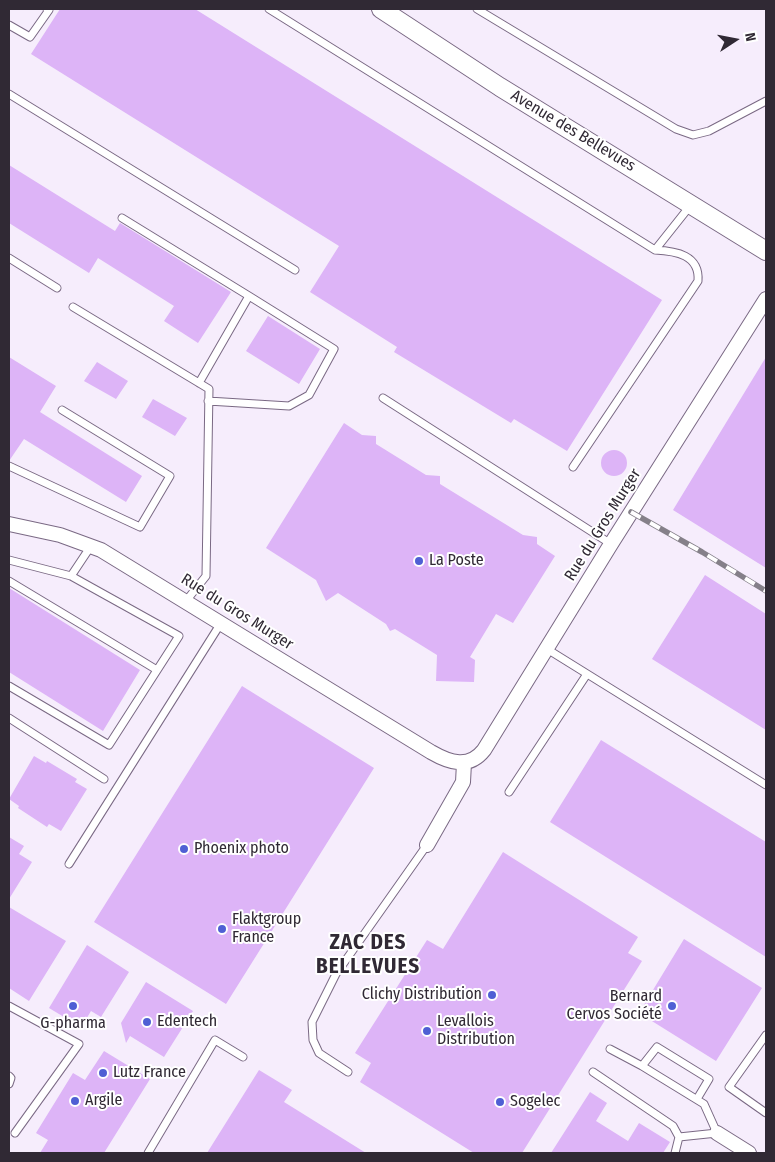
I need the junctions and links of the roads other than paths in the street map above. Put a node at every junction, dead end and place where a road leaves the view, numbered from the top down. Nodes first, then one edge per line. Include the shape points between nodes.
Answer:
1 (49, 9) edge
2 (269, 9) edge
3 (381, 9) edge
4 (477, 9) edge
5 (9, 25) edge
6 (9, 94) edge
7 (766, 101) edge
8 (692, 204) junction
9 (122, 218) dead end
10 (655, 250) junction
11 (766, 251) edge
12 (9, 258) edge
13 (295, 270) dead end
14 (58, 288) dead end
15 (249, 296) junction
16 (766, 299) edge
17 (73, 307) dead end
18 (199, 383) junction
19 (383, 398) dead end
20 (208, 401) junction
21 (62, 410) dead end
22 (9, 466) edge
23 (574, 466) dead end
24 (9, 524) edge
25 (611, 544) junction
26 (92, 546) junction
27 (9, 560) edge
28 (71, 576) junction
29 (9, 581) edge
30 (186, 601) junction
31 (221, 622) junction
32 (547, 649) junction
33 (157, 670) junction
34 (587, 674) junction
35 (9, 686) edge
36 (9, 718) edge
37 (464, 763) junction
38 (104, 779) dead end
39 (766, 785) edge
40 (509, 792) dead end
41 (427, 845) joint
42 (69, 864) dead end
43 (9, 1006) edge
44 (766, 1035) edge
45 (610, 1049) dead end
46 (243, 1057) dead end
47 (642, 1066) junction
48 (348, 1072) dead end
49 (593, 1072) dead end
50 (9, 1076) edge
51 (9, 1084) edge
52 (697, 1100) junction
53 (766, 1113) edge
54 (15, 1133) dead end
55 (717, 1133) junction
56 (679, 1137) junction
57 (148, 1153) edge
58 (675, 1153) edge
59 (749, 1153) edge

1 - 5 lane via 30,37
2 - 10 lane
3 - 8 street, Avenue des Bellevues via 500,87
4 - 7 lane via 676,129 693,135
6 - 13 lane
8 - 10 lane
8 - 11 street, Avenue des Bellevues
9 - 15 lane
10 - 23 lane via 677,251 693,263 698,271 698,281
12 - 14 lane
15 - 18 lane
15 - 20 lane via 334,349 309,394 289,406
16 - 25 street, Rue du Gros Murger
17 - 18 lane
18 - 20 lane via 208,389
19 - 25 lane
20 - 30 lane via 206,576
21 - 22 lane via 170,476 140,527
24 - 26 street, Rue du Gros Murger
25 - 32 street, Rue du Gros Murger
26 - 28 lane
26 - 30 street, Rue du Gros Murger
27 - 28 lane
28 - 33 lane via 178,636
29 - 33 lane
30 - 31 street, Rue du Gros Murger
31 - 37 street, Rue du Gros Murger via 431,752 452,762
31 - 42 lane
32 - 34 lane
32 - 37 street, Rue du Gros Murger via 484,750 478,758
33 - 35 lane via 109,745
34 - 39 lane
34 - 40 lane
36 - 38 lane
37 - 41 street via 463,782
41 - 48 lane via 336,974 312,1022 313,1040 319,1053
43 - 54 lane via 79,1044
44 - 53 lane via 729,1087
45 - 47 lane
46 - 57 lane via 215,1040
47 - 52 lane
47 - 52 lane via 657,1047 709,1079
49 - 56 lane via 674,1126
50 - 51 lane
52 - 55 lane via 704,1104
55 - 56 lane
55 - 59 street
56 - 58 lane

